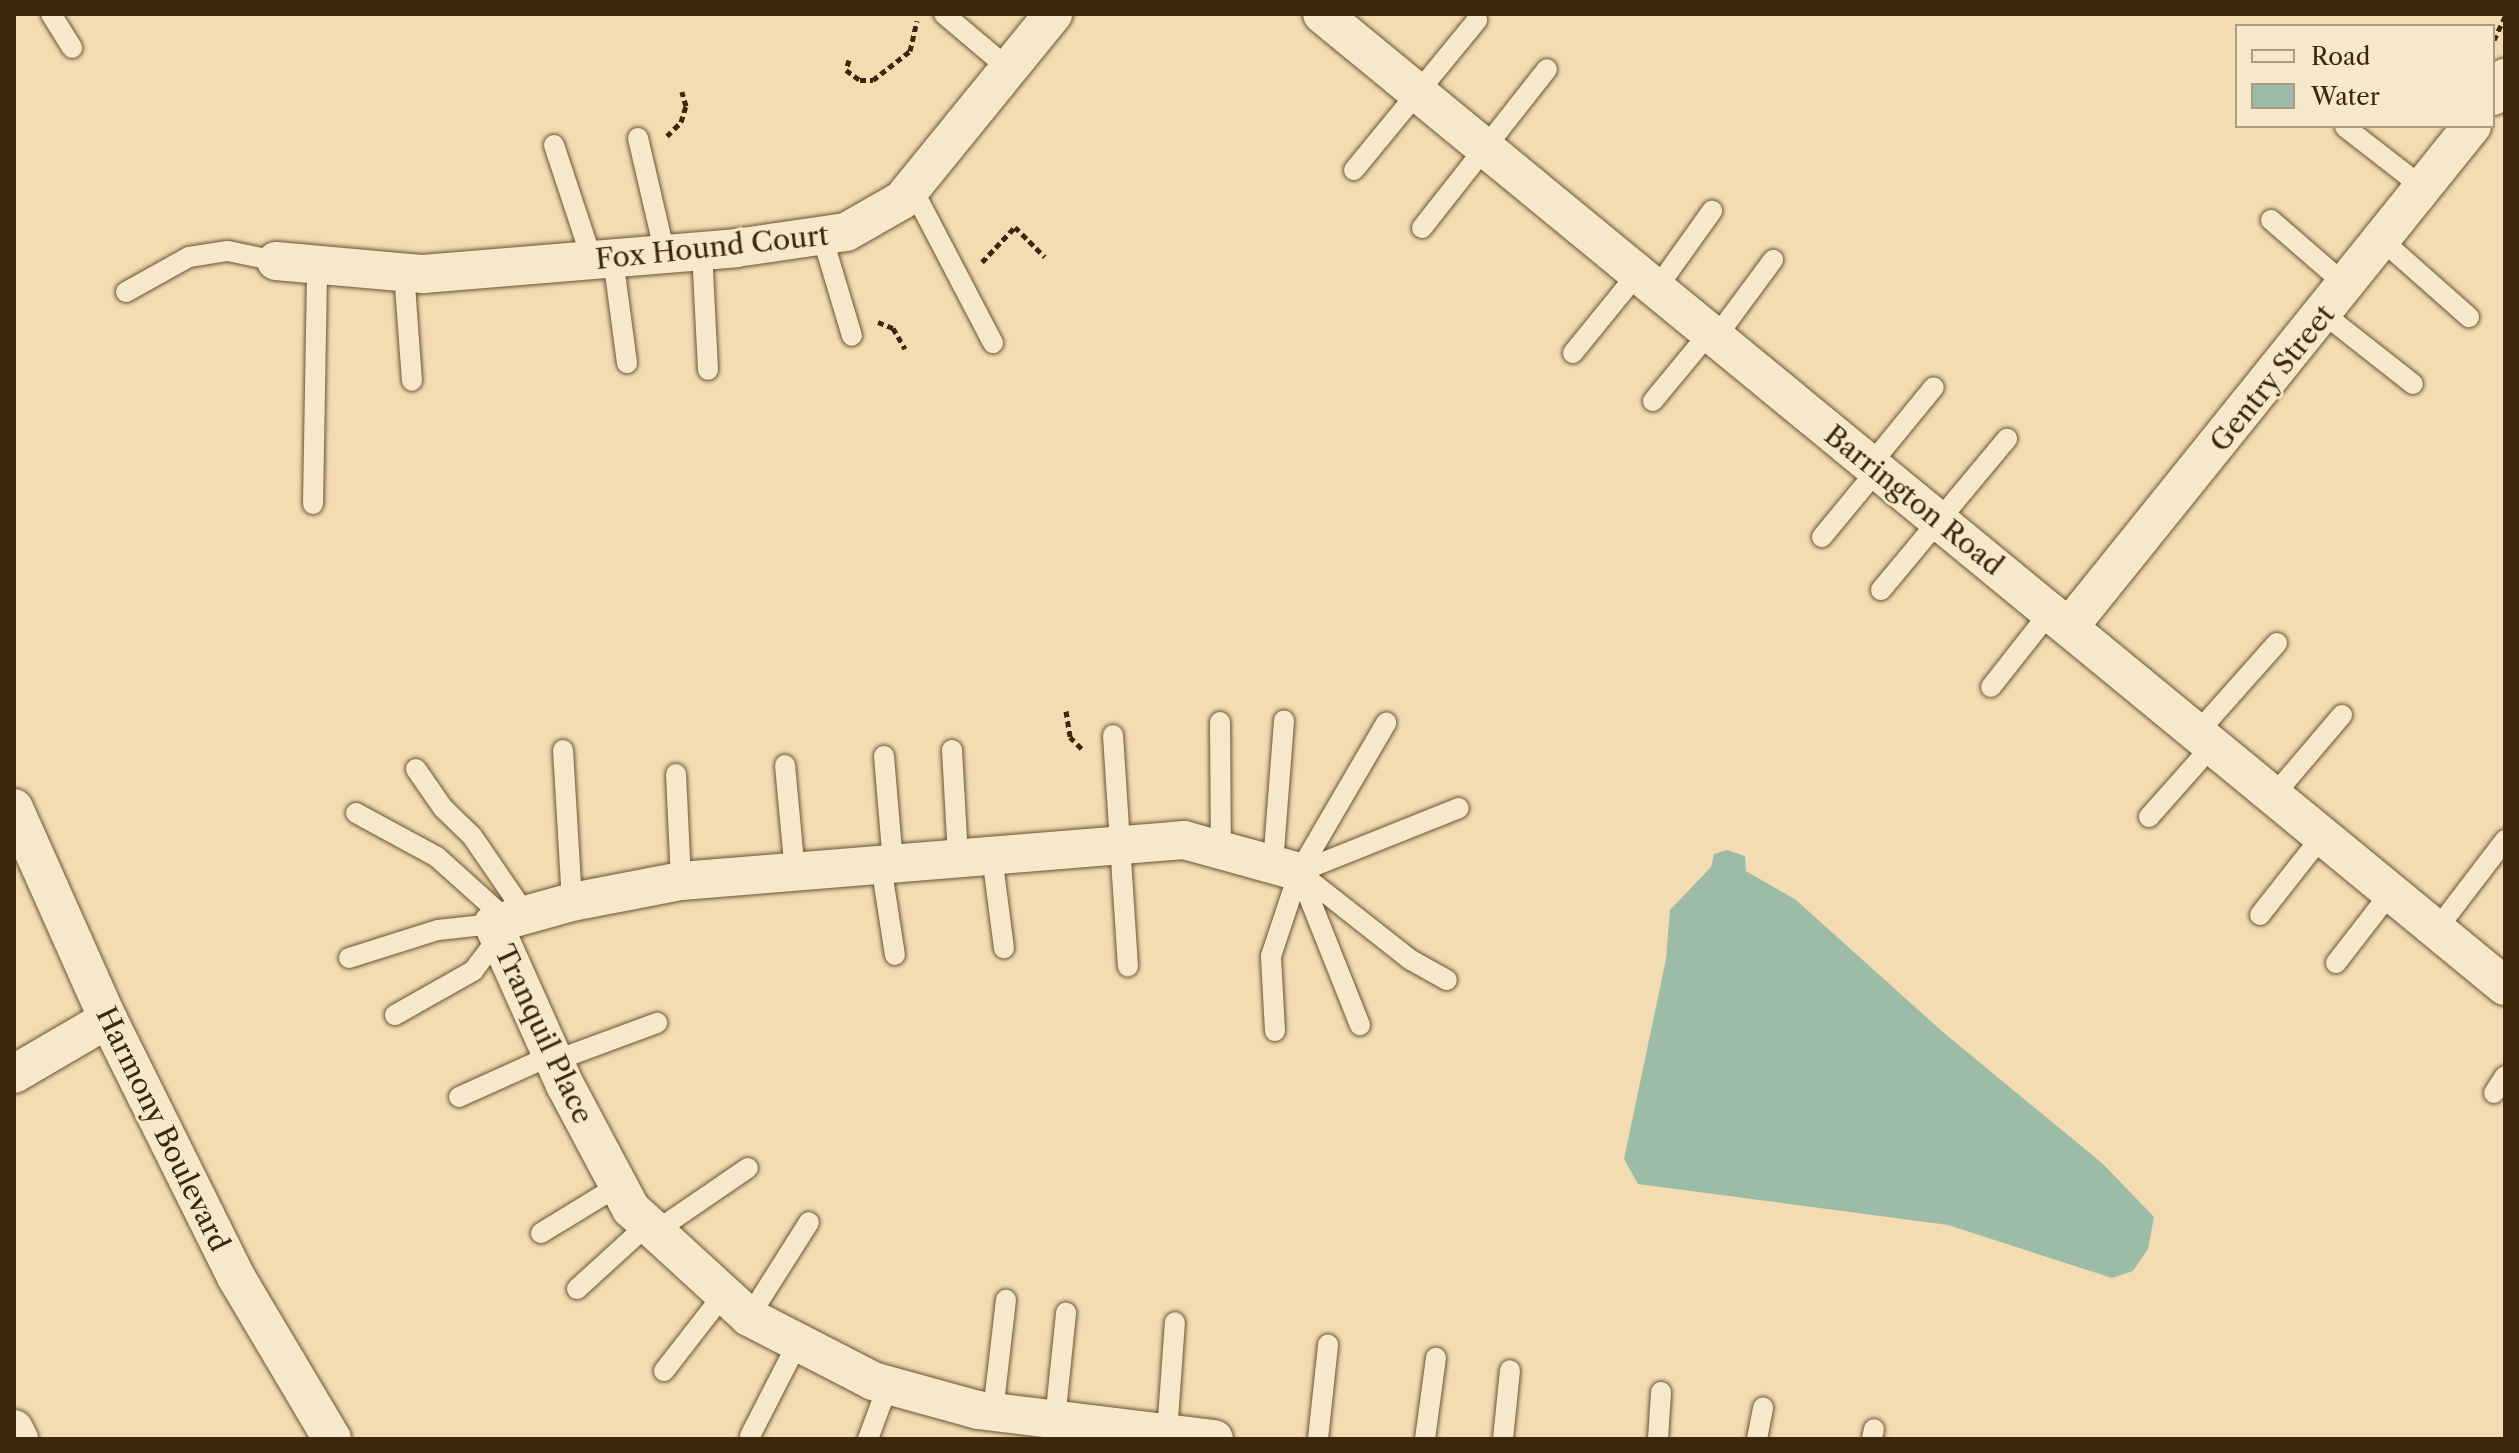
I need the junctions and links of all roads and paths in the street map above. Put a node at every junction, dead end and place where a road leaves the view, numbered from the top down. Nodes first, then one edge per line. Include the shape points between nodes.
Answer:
1 (51, 14) edge
2 (924, 14) edge
3 (944, 14) edge
4 (1052, 14) edge
5 (1322, 14) edge
6 (2505, 16) edge
7 (1477, 20) dead end
8 (2495, 38) edge
9 (72, 48) dead end
10 (849, 60) dead end
11 (1009, 69) junction
12 (1547, 69) dead end
13 (682, 92) dead end
14 (1417, 92) junction
15 (2346, 128) edge
16 (2471, 128) edge
17 (640, 142) joint
18 (554, 145) dead end
19 (1485, 147) junction
20 (1354, 170) dead end
21 (912, 188) junction
22 (2425, 189) junction
23 (1712, 211) dead end
24 (2271, 220) dead end
25 (1422, 228) dead end
26 (822, 236) junction
27 (2383, 241) junction
28 (684, 252) junction
29 (1045, 257) dead end
30 (602, 259) junction
31 (1773, 260) dead end
32 (276, 261) joint
33 (317, 264) junction
34 (404, 272) junction
35 (1648, 281) junction
36 (963, 283) junction
37 (126, 292) dead end
38 (2336, 300) junction
39 (2469, 317) dead end
40 (1713, 334) junction
41 (852, 336) dead end
42 (993, 343) dead end
43 (1573, 353) dead end
44 (627, 363) dead end
45 (708, 370) dead end
46 (412, 381) dead end
47 (2413, 384) dead end
48 (1934, 387) dead end
49 (1653, 401) dead end
50 (2007, 439) dead end
51 (1874, 467) junction
52 (313, 504) dead end
53 (1938, 519) junction
54 (1822, 537) dead end
55 (1881, 590) dead end
56 (2060, 619) junction
57 (2277, 643) dead end
58 (1991, 687) dead end
59 (2342, 715) dead end
60 (1284, 720) dead end
61 (1220, 722) dead end
62 (1386, 723) dead end
63 (1113, 735) dead end
64 (2205, 738) junction
65 (563, 750) dead end
66 (952, 750) dead end
67 (884, 756) dead end
68 (785, 765) dead end
69 (416, 769) dead end
70 (676, 774) dead end
71 (2274, 795) junction
72 (14, 808) edge
73 (1459, 808) dead end
74 (356, 813) dead end
75 (2149, 817) dead end
76 (2323, 835) junction
77 (2505, 840) edge
78 (1120, 845) junction
79 (1221, 850) junction
80 (975, 857) junction
81 (887, 864) junction
82 (1286, 868) junction
83 (795, 872) junction
84 (681, 881) junction
85 (2391, 892) junction
86 (572, 902) junction
87 (2260, 915) dead end
88 (506, 924) junction
89 (2437, 929) junction
90 (1004, 948) dead end
91 (895, 955) dead end
92 (349, 958) dead end
93 (2336, 963) dead end
94 (1128, 967) dead end
95 (2501, 977) edge
96 (1447, 980) dead end
97 (395, 1015) dead end
98 (108, 1019) junction
99 (657, 1023) dead end
100 (1360, 1025) dead end
101 (1275, 1031) dead end
102 (553, 1058) junction
103 (14, 1074) edge
104 (459, 1097) dead end
105 (748, 1168) dead end
106 (618, 1186) junction
107 (809, 1222) dead end
108 (650, 1230) junction
109 (541, 1233) dead end
110 (577, 1289) dead end
111 (1006, 1300) dead end
112 (736, 1305) junction
113 (1066, 1313) dead end
114 (1175, 1322) dead end
115 (797, 1344) junction
116 (1328, 1345) dead end
117 (1436, 1358) dead end
118 (1510, 1370) dead end
119 (664, 1371) dead end
120 (888, 1385) junction
121 (1661, 1392) dead end
122 (1763, 1408) dead end
123 (1055, 1420) junction
124 (1000, 1422) edge
125 (14, 1429) edge
126 (1167, 1433) junction
127 (750, 1436) dead end
128 (19, 1439) edge
129 (332, 1439) edge
130 (868, 1439) edge
131 (1214, 1439) edge
132 (1318, 1439) edge
133 (1425, 1439) edge
134 (1503, 1439) edge
135 (1658, 1439) edge
136 (1757, 1439) edge

1 - 9 lane
2 - 10 path via 912,31 910,51 873,80 860,80 846,70
3 - 11 lane
4 - 11 street, Fox Hound Court
5 - 14 street, Barrington Road
6 - 8 path
7 - 14 lane
11 - 21 street, Fox Hound Court
12 - 19 lane
13 - 17 path via 686,106 681,122 661,140
14 - 19 street, Barrington Road
14 - 20 lane
15 - 22 lane
16 - 22 street, Gentry Street
17 - 28 lane
18 - 30 lane
19 - 25 lane
19 - 35 street, Barrington Road
21 - 26 street, Fox Hound Court via 902,200 846,232
21 - 36 lane
22 - 27 street, Gentry Street
23 - 35 lane
24 - 38 lane
26 - 28 street, Fox Hound Court
26 - 41 lane
27 - 38 street, Gentry Street
27 - 39 lane
28 - 30 street, Fox Hound Court
28 - 45 lane
29 - 36 path via 1015,227
30 - 34 street, Fox Hound Court
30 - 44 lane
31 - 40 lane
32 - 33 street, Fox Hound Court
32 - 37 lane via 228,251 189,257
33 - 34 street, Fox Hound Court
33 - 52 lane
34 - 46 lane
35 - 40 street, Barrington Road
35 - 43 lane
36 - 42 lane
38 - 47 lane
38 - 56 street, Gentry Street
40 - 49 lane
40 - 51 street, Barrington Road
48 - 51 lane
50 - 53 lane
51 - 53 street, Barrington Road
51 - 54 lane
53 - 55 lane
53 - 56 street, Barrington Road
56 - 58 lane
56 - 64 street, Barrington Road
57 - 64 lane
59 - 71 lane
60 - 82 lane
61 - 79 lane
62 - 82 lane
63 - 78 lane
64 - 71 street, Barrington Road
64 - 75 lane
65 - 86 lane
66 - 80 lane
67 - 81 lane
68 - 83 lane
69 - 88 lane via 443,808 472,836
70 - 84 lane
71 - 76 street, Barrington Road
72 - 98 street, Harmony Boulevard
73 - 82 lane
74 - 88 lane via 437,857
76 - 85 street, Barrington Road
76 - 87 lane
77 - 89 lane
78 - 79 street, Tranquil Place via 1184,840
78 - 80 street, Tranquil Place
78 - 94 lane
79 - 82 street, Tranquil Place
80 - 81 street, Tranquil Place
80 - 90 lane
81 - 83 street, Tranquil Place
81 - 91 lane
82 - 96 lane via 1411,960
82 - 100 lane
82 - 101 lane via 1271,956
83 - 84 street, Tranquil Place
84 - 86 street, Tranquil Place
85 - 89 street, Barrington Road
85 - 93 lane
86 - 88 street, Tranquil Place
88 - 92 lane via 438,930
88 - 97 lane via 473,971
88 - 102 street, Tranquil Place
89 - 95 street, Barrington Road
98 - 103 street
98 - 129 street, Harmony Boulevard via 236,1277
99 - 102 lane
102 - 104 lane
102 - 106 street, Tranquil Place
105 - 108 lane
106 - 108 street, Tranquil Place
106 - 109 lane
107 - 112 lane
108 - 110 lane
108 - 112 street, Tranquil Place
111 - 124 lane
112 - 115 street, Tranquil Place
112 - 119 lane
113 - 123 lane
114 - 126 lane
115 - 120 street, Tranquil Place
115 - 127 lane
116 - 132 lane
117 - 133 lane
118 - 134 lane
120 - 124 street, Tranquil Place
120 - 130 lane
121 - 135 lane
122 - 136 lane
123 - 124 street, Tranquil Place
123 - 126 street, Tranquil Place
125 - 128 street
126 - 131 street, Tranquil Place

